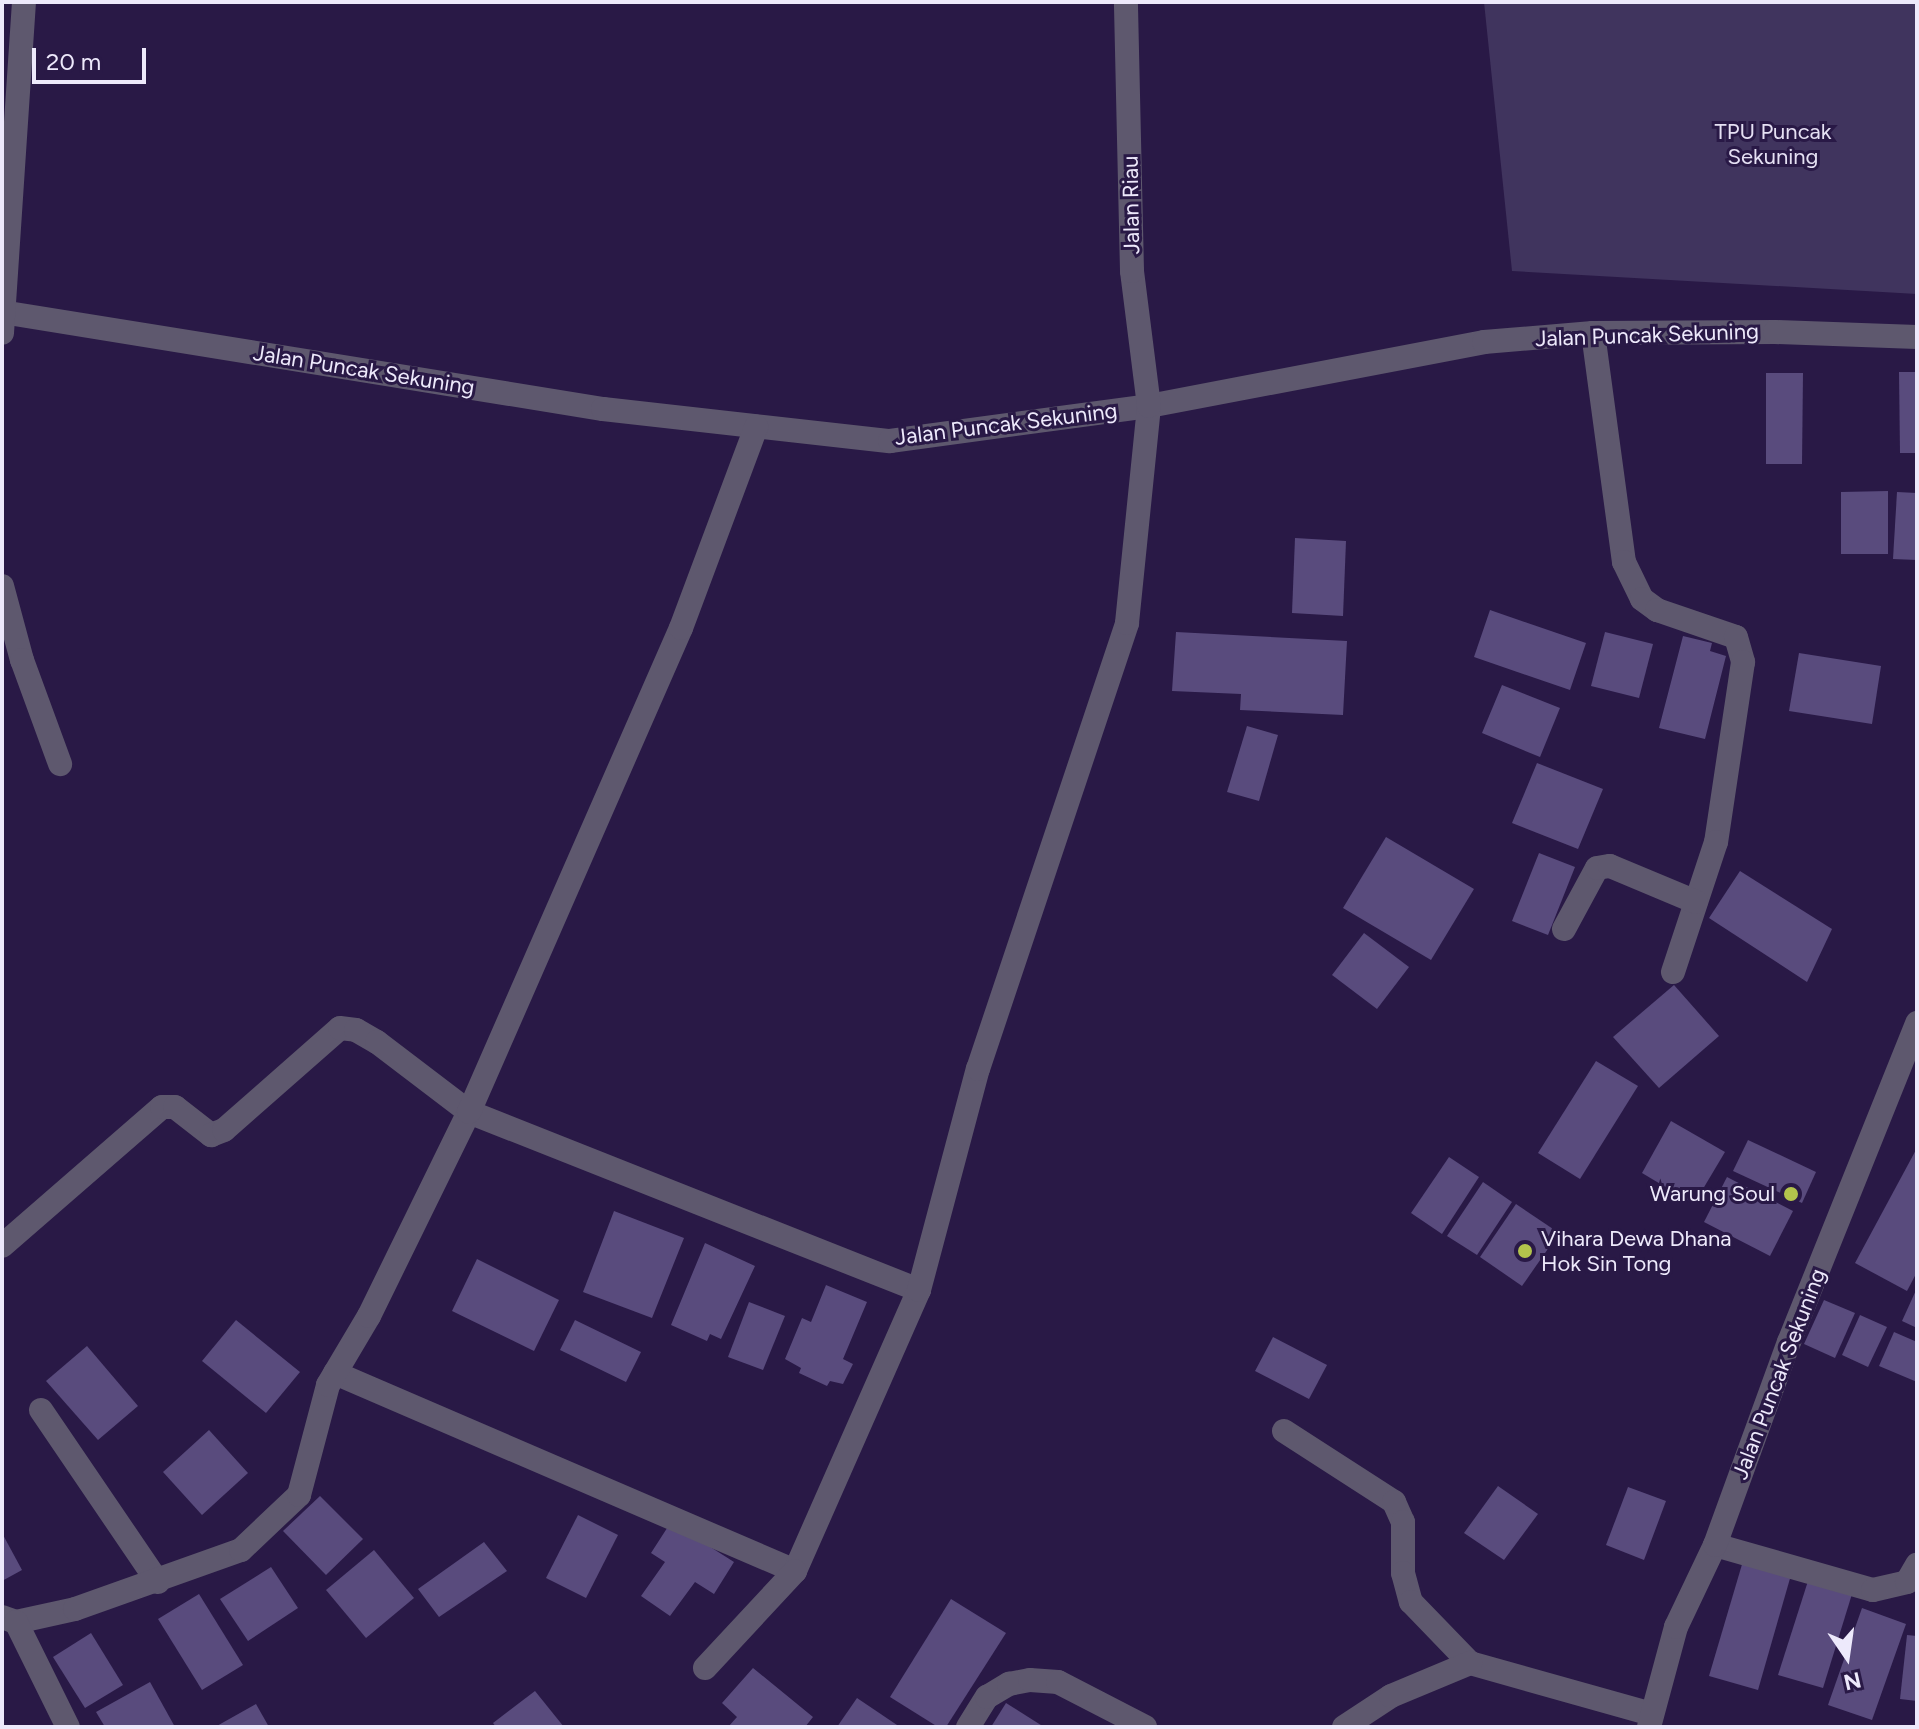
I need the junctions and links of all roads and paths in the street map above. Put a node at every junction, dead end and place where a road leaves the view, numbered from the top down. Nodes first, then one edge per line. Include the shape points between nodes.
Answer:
1 (24, 2) edge
2 (1126, 2) edge
3 (12, 40) edge
4 (3, 319) edge
5 (1593, 333) junction
6 (1917, 337) edge
7 (1149, 406) junction
8 (756, 427) junction
9 (2, 586) edge
10 (60, 764) dead end
11 (1696, 902) junction
12 (1564, 929) dead end
13 (1673, 972) dead end
14 (1917, 1023) edge
15 (469, 1112) junction
16 (2, 1246) edge
17 (919, 1290) junction
18 (335, 1373) junction
19 (41, 1410) dead end
20 (1284, 1431) dead end
21 (1715, 1545) junction
22 (1917, 1565) edge
23 (795, 1571) junction
24 (158, 1582) junction
25 (9, 1620) edge
26 (1470, 1663) junction
27 (705, 1668) dead end
28 (1651, 1721) edge
29 (68, 1727) edge
30 (968, 1727) edge
31 (1145, 1727) edge
32 (1344, 1727) edge

1 - 3 street
2 - 7 street, Jalan Riau via 1132,271
3 - 4 street
4 - 8 street, Jalan Puncak Sekuning
5 - 6 street, Jalan Puncak Sekuning
5 - 7 street, Jalan Puncak Sekuning via 1484,342
5 - 11 street via 1624,562 1642,599 1657,610 1736,637 1743,662 1716,842
7 - 8 street, Jalan Puncak Sekuning via 890,441
7 - 17 street, Jalan Riau via 1127,623 978,1069
8 - 15 street via 681,628
9 - 10 street
11 - 12 street via 1610,866 1597,868
11 - 13 street
14 - 21 street, Jalan Puncak Sekuning via 1789,1342
15 - 16 street via 377,1042 340,1028 224,1130 211,1135 175,1107 162,1107
15 - 17 street
15 - 18 street via 369,1316
17 - 23 street, Jalan Riau
18 - 23 street
18 - 24 street via 299,1495 241,1550
19 - 24 street
20 - 26 street via 1394,1502 1403,1522 1403,1573 1411,1602
21 - 22 street via 1873,1590 1907,1582
21 - 28 street, Jalan Puncak Sekuning via 1676,1627
23 - 27 street, Jalan Riau
24 - 25 street
25 - 29 street
26 - 28 street
26 - 32 street via 1391,1696
30 - 31 street via 987,1697 1009,1684 1030,1680 1058,1682

